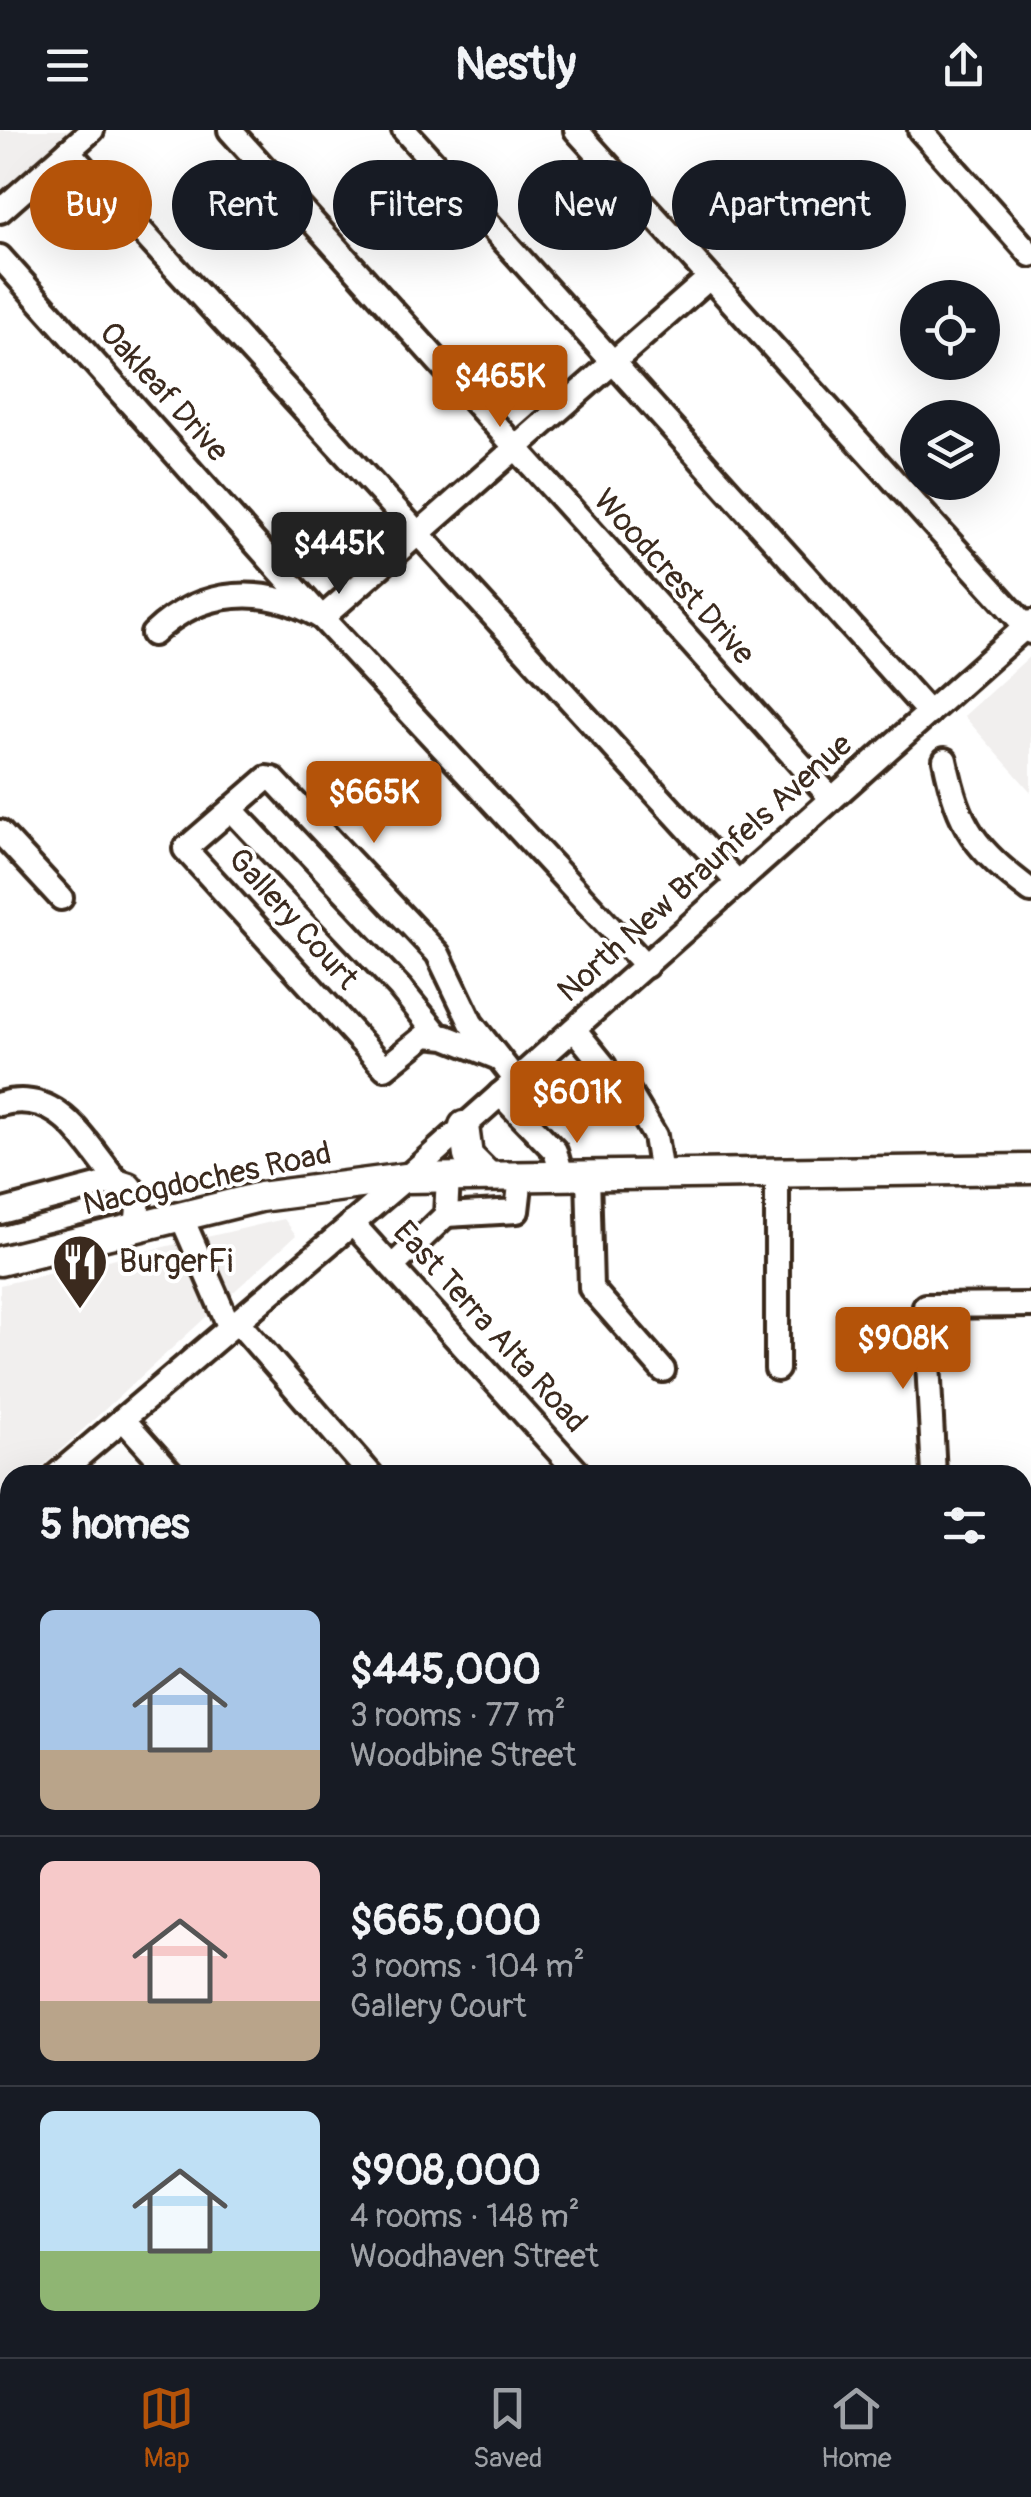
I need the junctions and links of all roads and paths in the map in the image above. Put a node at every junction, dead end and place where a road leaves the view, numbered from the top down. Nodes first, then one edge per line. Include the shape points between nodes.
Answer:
1 (92, 130) edge
2 (230, 130) edge
3 (404, 130) edge
4 (576, 130) edge
5 (926, 132) edge
6 (68, 150) junction
7 (0, 211) edge
8 (1031, 255) edge
9 (0, 258) edge
10 (710, 278) junction
11 (614, 363) junction
12 (516, 450) junction
13 (419, 534) junction
14 (322, 618) junction
15 (1029, 627) edge
16 (153, 634) dead end
17 (929, 713) junction
18 (944, 760) dead end
19 (832, 799) junction
20 (231, 809) junction
21 (0, 832) edge
22 (738, 883) junction
23 (1031, 891) edge
24 (61, 898) dead end
25 (646, 966) junction
26 (574, 1029) junction
27 (439, 1036) junction
28 (496, 1057) junction
29 (604, 1066) dead end
30 (624, 1084) dead end
31 (508, 1087) junction
32 (0, 1104) edge
33 (464, 1126) junction
34 (1031, 1169) edge
35 (777, 1172) junction
36 (661, 1174) junction
37 (575, 1175) junction
38 (488, 1176) junction
39 (521, 1176) junction
40 (448, 1177) junction
41 (406, 1178) junction
42 (117, 1181) junction
43 (0, 1212) edge
44 (446, 1215) junction
45 (181, 1216) junction
46 (137, 1222) junction
47 (352, 1222) junction
48 (0, 1261) edge
49 (392, 1267) junction
50 (1031, 1305) edge
51 (233, 1324) junction
52 (776, 1368) dead end
53 (664, 1370) dead end
54 (123, 1419) junction
55 (69, 1465) edge
56 (164, 1465) edge
57 (362, 1465) edge
58 (571, 1465) edge
59 (933, 1465) edge

1 - 6 street
2 - 12 street, Woodcrest Drive
3 - 11 street
4 - 10 street
5 - 8 street
6 - 7 street
6 - 13 street
9 - 14 street, Oakleaf Drive
10 - 11 street
10 - 15 street
11 - 12 street
11 - 17 street
12 - 13 street
12 - 19 street, Woodcrest Drive
13 - 14 street
13 - 22 street
14 - 16 street via 278,597 237,594 186,610
14 - 25 street, Oakleaf Drive
15 - 17 street, North New Braunfels Avenue
17 - 19 street, North New Braunfels Avenue
18 - 23 street via 968,834
19 - 22 street, North New Braunfels Avenue
20 - 27 street
20 - 27 street, Gallery Court via 185,849 385,1068 418,1039
20 - 28 street, Gallery Court via 267,778 286,789 438,954 459,1003
21 - 24 street
22 - 25 street, North New Braunfels Avenue
25 - 26 street, North New Braunfels Avenue
26 - 29 street
26 - 31 street, North New Braunfels Avenue
27 - 28 street, Gallery Court
28 - 31 street, Gallery Court
30 - 36 street via 655,1136
31 - 33 street, North New Braunfels Avenue
31 - 37 street, Gallery Court
32 - 42 street via 26,1097 60,1112
33 - 38 main road via 468,1156
33 - 41 street, North New Braunfels Avenue
34 - 35 main road, Nacogdoches Road
35 - 36 main road, Nacogdoches Road
35 - 52 street
36 - 37 main road, Nacogdoches Road
37 - 39 main road, Nacogdoches Road
37 - 53 street via 591,1288
38 - 39 main road, Nacogdoches Road
38 - 40 main road, Nacogdoches Road
39 - 44 street via 517,1210
40 - 41 main road, Nacogdoches Road
40 - 44 street
41 - 45 main road, Nacogdoches Road via 260,1197
41 - 47 street, North New Braunfels Avenue
42 - 43 street
42 - 46 street via 139,1198
44 - 49 street
45 - 46 main road, Nacogdoches Road
45 - 51 street
46 - 48 main road, Nacogdoches Road
47 - 49 street, East Terra Alta Road
47 - 51 street, North New Braunfels Avenue
49 - 58 street, East Terra Alta Road
50 - 59 street via 924,1306
51 - 54 street, North New Braunfels Avenue
51 - 57 street
54 - 55 street, North New Braunfels Avenue
54 - 56 street

